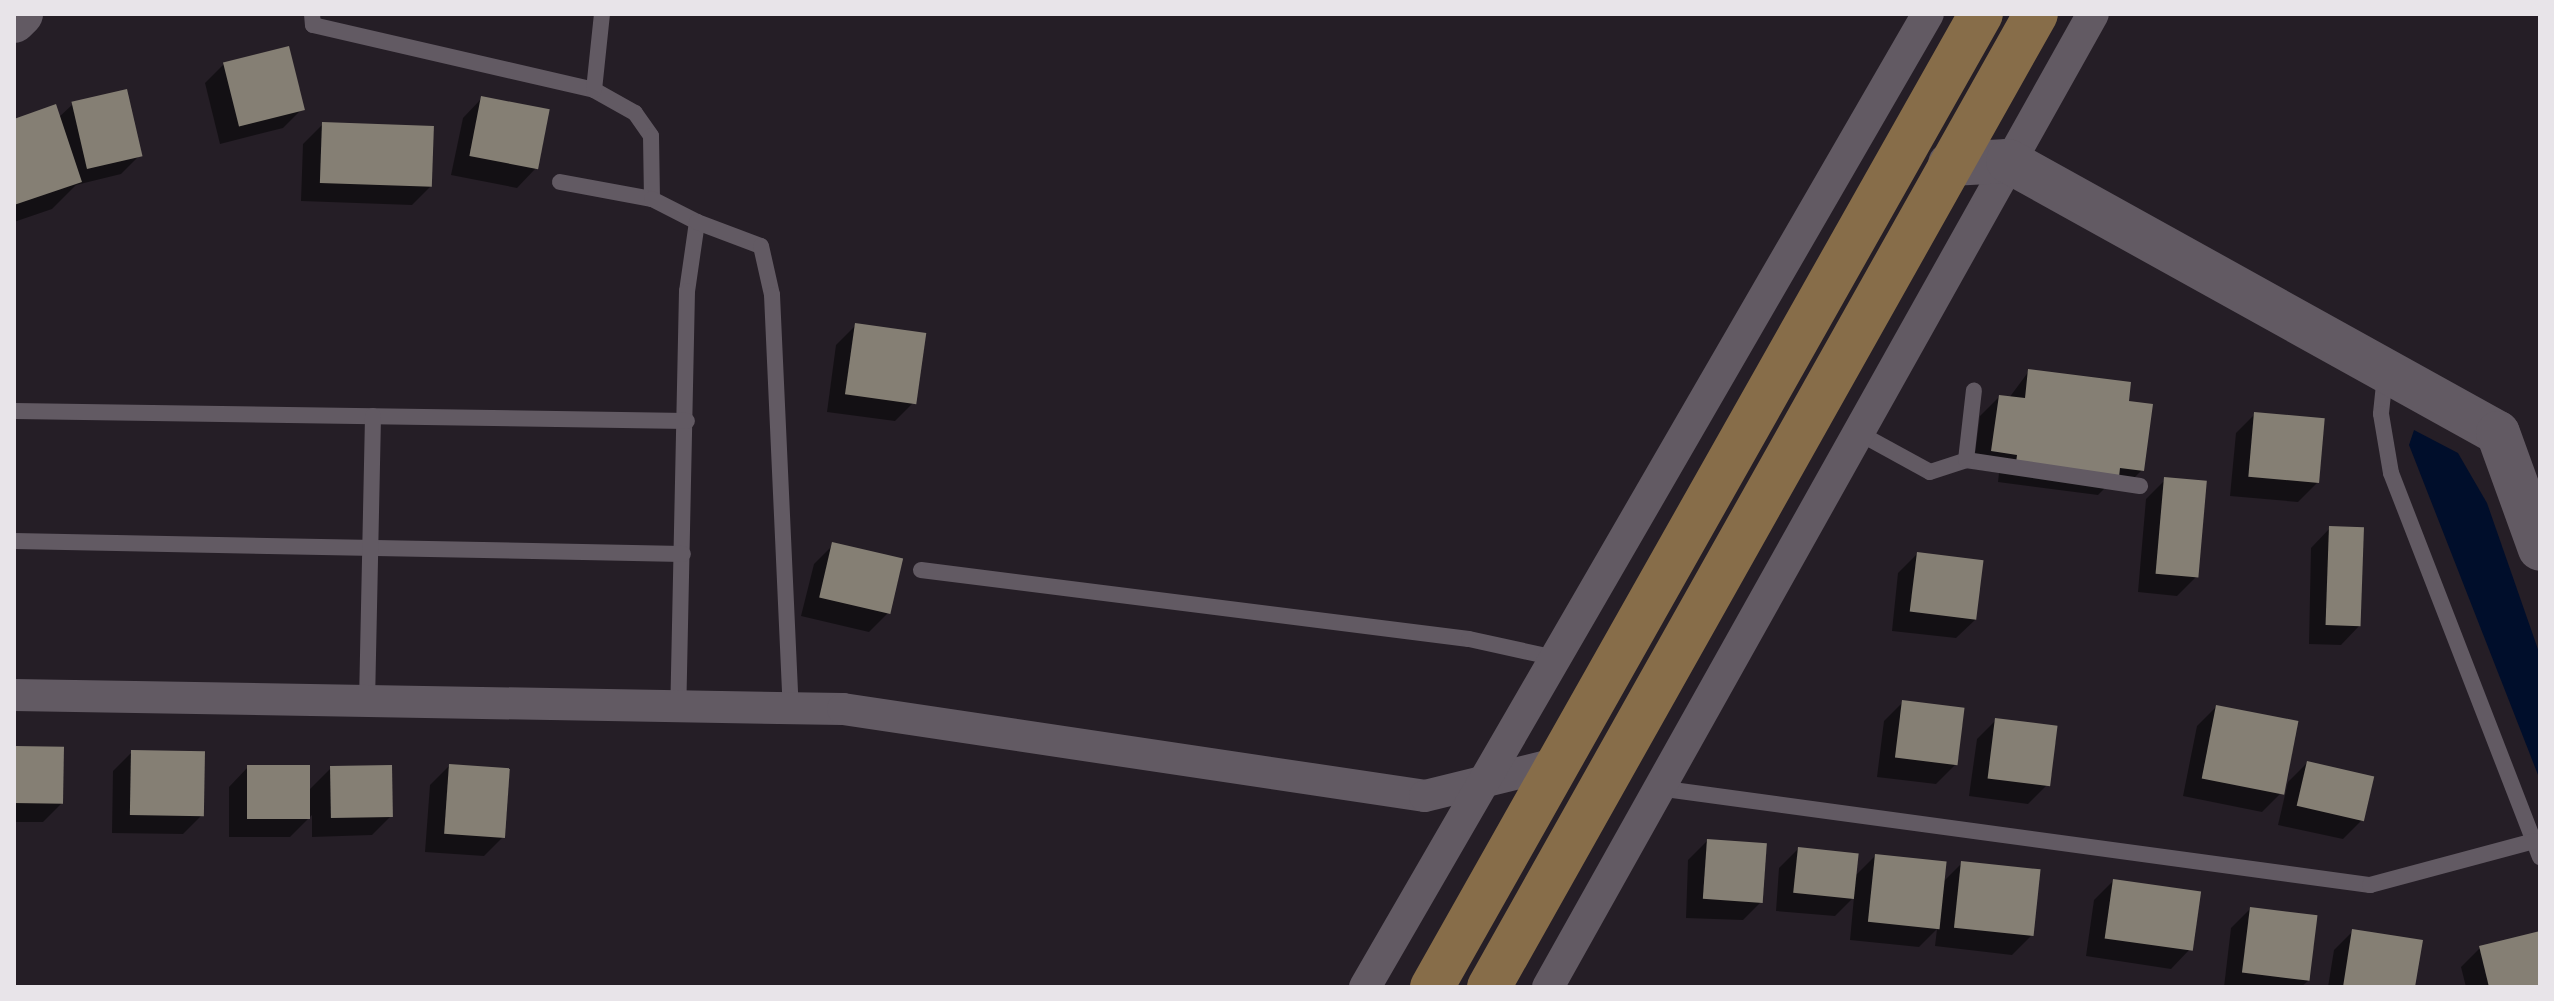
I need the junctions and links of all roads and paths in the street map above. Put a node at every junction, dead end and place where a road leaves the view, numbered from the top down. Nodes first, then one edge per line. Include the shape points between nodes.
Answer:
1 (21, 14) edge
2 (312, 14) edge
3 (602, 14) edge
4 (1928, 14) edge
5 (1981, 14) edge
6 (2036, 14) edge
7 (2093, 14) edge
8 (14, 21) edge
9 (594, 90) junction
10 (1866, 124) junction
11 (1909, 143) junction
12 (2008, 161) junction
13 (1950, 164) junction
14 (560, 182) dead end
15 (652, 199) junction
16 (697, 222) junction
17 (2386, 366) junction
18 (1974, 390) dead end
19 (14, 411) edge
20 (373, 416) junction
21 (687, 421) junction
22 (1857, 432) junction
23 (1966, 460) junction
24 (2140, 486) dead end
25 (14, 541) edge
26 (370, 548) junction
27 (2540, 549) edge
28 (683, 554) junction
29 (921, 570) dead end
30 (1551, 657) junction
31 (14, 695) edge
32 (367, 703) junction
33 (678, 709) junction
34 (791, 709) junction
35 (1559, 763) junction
36 (1482, 782) junction
37 (1658, 788) junction
38 (2537, 849) edge
39 (1555, 986) edge
40 (1365, 987) edge
41 (1432, 987) edge
42 (1489, 987) edge

1 - 8 street
2 - 9 lane via 313,25
3 - 9 lane
4 - 10 street
5 - 11 main road
6 - 13 main road
7 - 12 street
9 - 15 lane via 635,113 651,136
10 - 11 street
10 - 30 street
11 - 13 street
11 - 35 main road
12 - 13 street
12 - 17 street
12 - 22 street
13 - 42 main road
14 - 15 lane
15 - 16 lane
16 - 21 lane via 687,291
16 - 34 lane via 761,246 772,295
17 - 27 street via 2498,433
17 - 38 lane via 2381,414 2391,473
18 - 23 lane
19 - 20 lane
20 - 21 lane
20 - 26 lane
21 - 28 lane
22 - 23 lane via 1930,472
22 - 37 street
23 - 24 lane
25 - 26 lane
26 - 28 lane
26 - 32 lane
28 - 33 lane
29 - 30 lane via 1469,639
30 - 36 street
31 - 32 street
32 - 33 street
33 - 34 street
34 - 36 street via 843,709 1425,796
35 - 36 street
35 - 41 main road
36 - 40 street
37 - 38 lane via 2370,885
37 - 39 street

